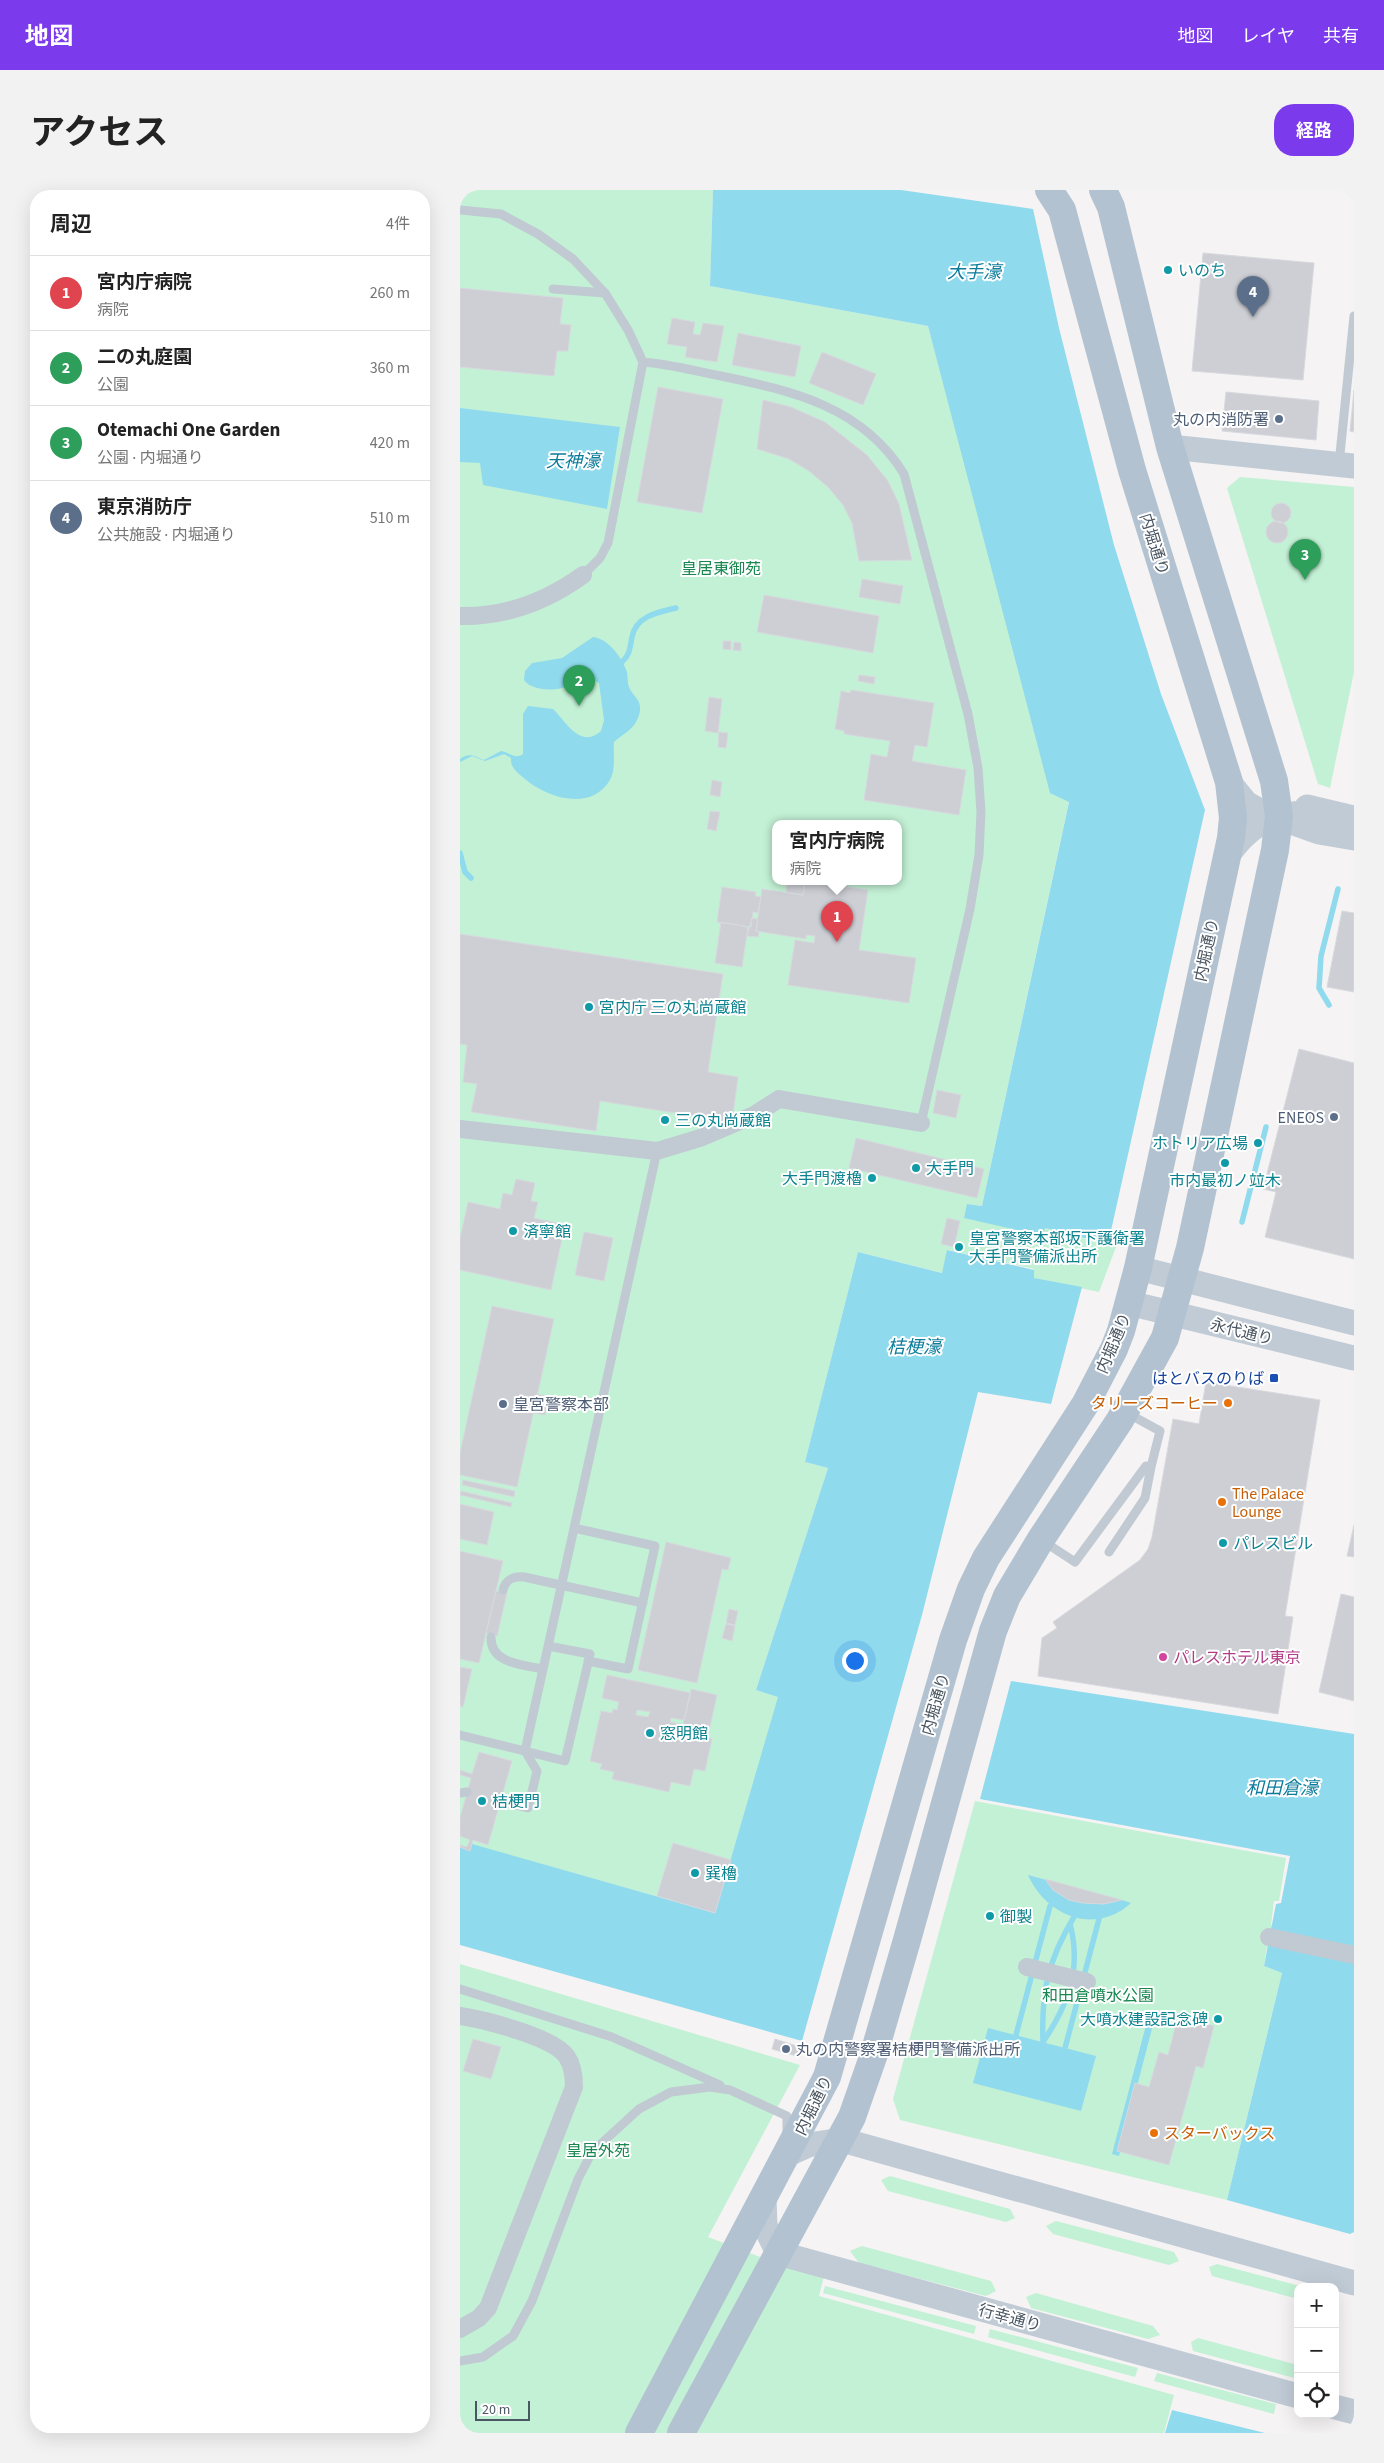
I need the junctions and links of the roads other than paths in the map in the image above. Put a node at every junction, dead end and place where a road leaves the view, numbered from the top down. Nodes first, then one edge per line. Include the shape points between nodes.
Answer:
1 (1049, 190) edge
2 (1103, 190) edge
3 (460, 210) edge
4 (553, 289) dead end
5 (605, 293) junction
6 (1354, 316) edge
7 (642, 362) junction
8 (1170, 447) junction
9 (1347, 465) edge
10 (583, 575) joint
11 (460, 616) edge
12 (1274, 781) junction
13 (1229, 782) junction
14 (1279, 816) junction
15 (1354, 818) edge
16 (1321, 822) junction
17 (1354, 838) edge
18 (1228, 855) junction
19 (1270, 866) junction
20 (921, 1124) joint
21 (460, 1129) edge
22 (657, 1151) junction
23 (1138, 1268) junction
24 (1181, 1278) junction
25 (1129, 1303) junction
26 (1173, 1314) junction
27 (1354, 1323) edge
28 (1354, 1358) edge
29 (1125, 1412) junction
30 (1151, 1467) junction
31 (574, 1528) junction
32 (1040, 1539) junction
33 (1109, 1552) dead end
34 (562, 1586) junction
35 (503, 1590) dead end
36 (643, 1603) junction
37 (491, 1637) dead end
38 (548, 1646) junction
39 (588, 1660) junction
40 (543, 1669) junction
41 (460, 1735) edge
42 (525, 1751) junction
43 (500, 1801) dead end
44 (1269, 1937) dead end
45 (1354, 1955) edge
46 (1027, 1966) dead end
47 (1075, 1979) dead end
48 (460, 1989) edge
49 (460, 2016) edge
50 (730, 2090) junction
51 (842, 2140) junction
52 (788, 2154) junction
53 (764, 2198) junction
54 (778, 2253) junction
55 (1354, 2283) edge
56 (460, 2329) edge
57 (460, 2362) edge
58 (1294, 2395) edge
59 (1339, 2407) edge
60 (1354, 2412) edge
61 (639, 2433) edge
62 (681, 2433) edge

1 - 13 main road, 内堀通り via 1062,210 1132,470
2 - 8 main road via 1111,207
3 - 5 lane via 500,214 538,234 573,259
4 - 5 lane
5 - 7 lane via 628,330
6 - 9 lane
7 - 10 lane via 608,543 600,558
7 - 20 lane via 758,384 818,403 865,428 892,455 904,474 968,714 978,768 981,812 970,909
8 - 9 main road
8 - 12 main road
10 - 11 street via 545,598 510,611
12 - 14 main road
12 - 16 main road
13 - 14 main road via 1246,803
13 - 18 main road, 内堀通り via 1233,818
14 - 16 main road
14 - 18 main road via 1249,829
14 - 19 main road
15 - 16 main road
16 - 17 main road
16 - 19 main road via 1292,841
18 - 23 main road, 内堀通り
19 - 24 main road
20 - 22 street via 779,1100 700,1138
21 - 22 street
22 - 31 lane
23 - 24 main road
23 - 25 main road, 内堀通り
24 - 26 main road
24 - 27 main road
25 - 26 main road, 永代通り
25 - 52 main road, 内堀通り via 1121,1331 1086,1403 986,1558 971,1588 950,1649 832,2063
26 - 28 main road, 永代通り
26 - 29 main road via 1162,1344
29 - 30 lane via 1160,1431
29 - 32 main road
30 - 32 lane via 1146,1466 1075,1562
30 - 33 lane via 1145,1498
31 - 34 lane
31 - 36 lane via 655,1546
32 - 51 main road via 1007,1596 993,1631 873,2057
34 - 35 lane via 519,1576 505,1583
34 - 36 lane
34 - 38 lane
36 - 39 lane via 628,1669
37 - 40 lane via 494,1651 500,1657
38 - 39 lane via 590,1654
38 - 40 lane
39 - 42 lane via 565,1761
40 - 42 lane
41 - 42 lane
42 - 43 lane via 537,1771 528,1808
44 - 45 street
46 - 47 street
48 - 50 lane via 612,2037
49 - 56 street via 552,2043 568,2058 574,2072 574,2087 488,2308 479,2318
50 - 52 lane via 787,2116
50 - 57 lane via 710,2086 671,2092 638,2109 592,2152 578,2179 538,2287 513,2336 483,2357
51 - 52 main road via 808,2145
51 - 54 main road
51 - 55 main road
52 - 53 main road, 内堀通り
53 - 54 main road via 765,2226
53 - 61 main road, 内堀通り
54 - 58 main road, 行幸通り
54 - 62 main road
59 - 60 main road

